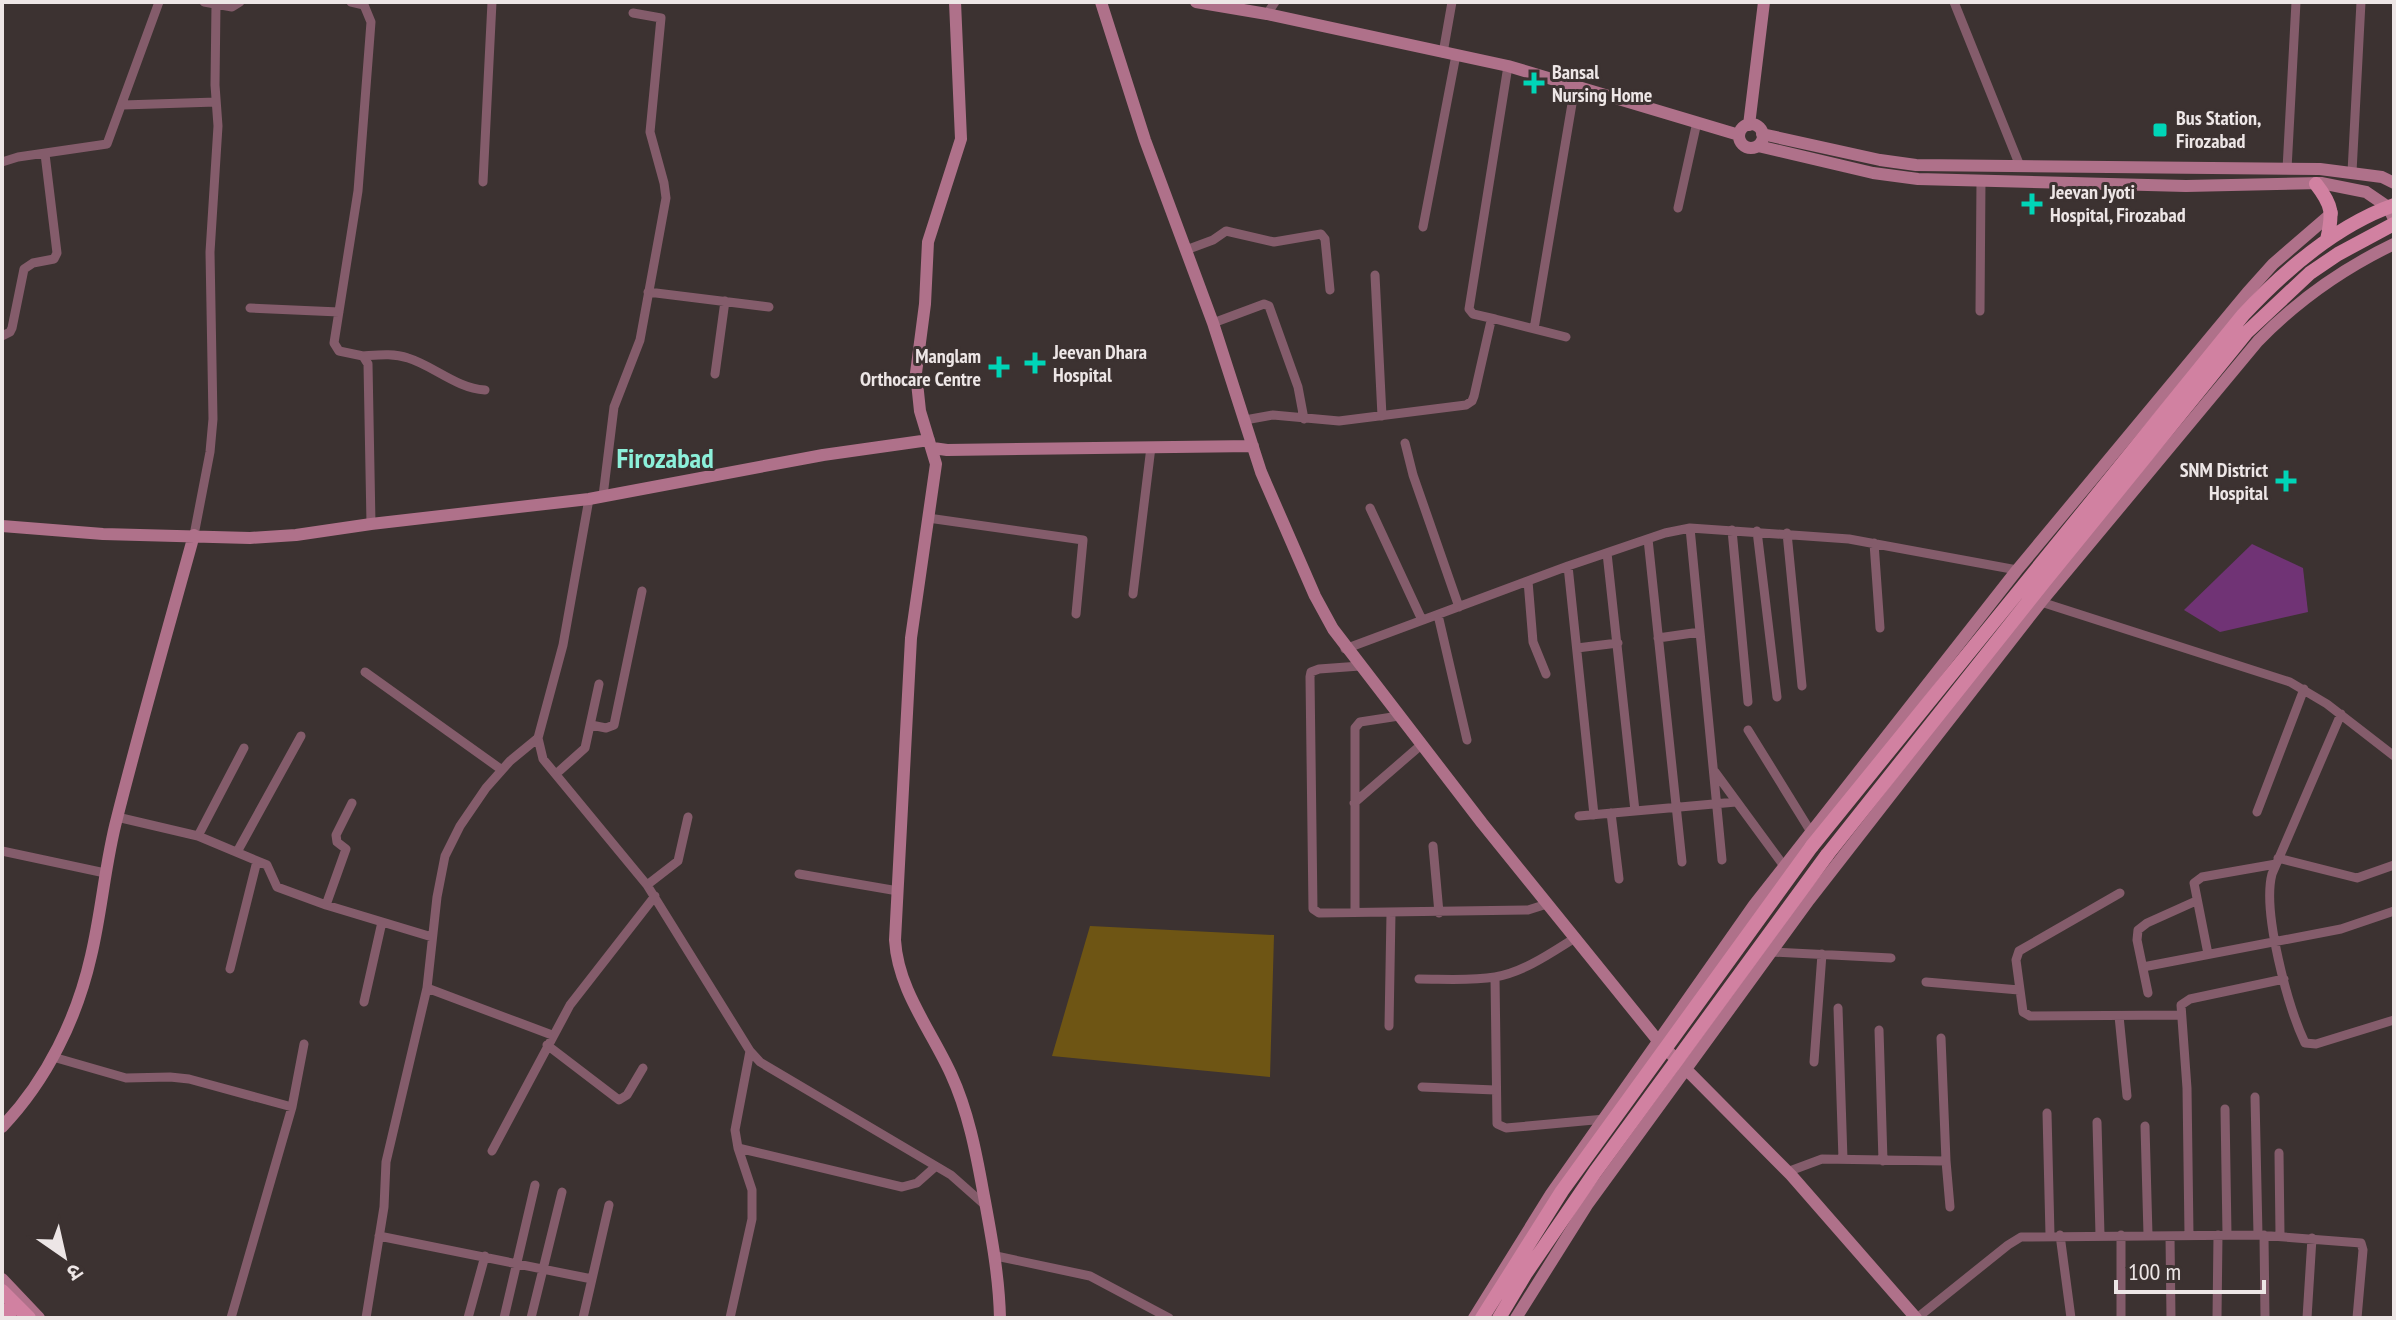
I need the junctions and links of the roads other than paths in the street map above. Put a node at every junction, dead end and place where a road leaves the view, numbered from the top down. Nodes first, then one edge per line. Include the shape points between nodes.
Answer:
1 (159, 2) edge
2 (204, 2) edge
3 (240, 2) edge
4 (351, 2) edge
5 (492, 2) edge
6 (955, 2) edge
7 (1101, 2) edge
8 (1196, 2) edge
9 (1275, 2) edge
10 (1452, 2) edge
11 (1764, 2) edge
12 (1954, 2) edge
13 (2296, 2) edge
14 (2361, 2) edge
15 (216, 4) junction
16 (633, 13) dead end
17 (1267, 14) junction
18 (1450, 54) junction
19 (1508, 66) junction
20 (1575, 86) junction
21 (216, 102) junction
22 (123, 105) junction
23 (1697, 122) junction
24 (1749, 125) junction
25 (1739, 135) junction
26 (1760, 140) junction
27 (45, 154) junction
28 (2, 162) edge
29 (2020, 166) junction
30 (2127, 167) junction
31 (2287, 169) junction
32 (2352, 172) junction
33 (2390, 179) edge
34 (1981, 180) junction
35 (483, 182) dead end
36 (2126, 184) junction
37 (2316, 184) junction
38 (1678, 208) dead end
39 (2332, 213) junction
40 (2393, 214) edge
41 (1423, 227) dead end
42 (2327, 240) junction
43 (2394, 244) edge
44 (1186, 250) junction
45 (1375, 275) dead end
46 (1330, 290) dead end
47 (648, 292) junction
48 (725, 301) junction
49 (769, 307) dead end
50 (250, 308) dead end
51 (1980, 311) dead end
52 (339, 312) junction
53 (1495, 319) junction
54 (1213, 323) junction
55 (1534, 329) junction
56 (2, 336) edge
57 (1566, 337) dead end
58 (363, 356) junction
59 (715, 374) dead end
60 (485, 390) dead end
61 (1382, 416) junction
62 (1304, 419) junction
63 (1245, 420) junction
64 (1405, 443) dead end
65 (931, 444) junction
66 (1253, 446) junction
67 (1151, 447) junction
68 (603, 496) junction
69 (589, 499) junction
70 (1370, 508) dead end
71 (928, 518) junction
72 (371, 524) junction
73 (2, 526) edge
74 (1690, 528) junction
75 (1732, 530) junction
76 (1757, 531) junction
77 (1787, 533) junction
78 (194, 535) junction
79 (1648, 539) junction
80 (1874, 543) junction
81 (1607, 553) junction
82 (1568, 566) junction
83 (2017, 570) junction
84 (1528, 581) junction
85 (642, 591) dead end
86 (1133, 594) dead end
87 (2041, 602) junction
88 (1459, 607) junction
89 (1076, 614) dead end
90 (1438, 615) junction
91 (1422, 620) junction
92 (1880, 628) dead end
93 (1700, 632) junction
94 (1658, 638) junction
95 (1618, 643) junction
96 (1577, 648) junction
97 (1345, 649) junction
98 (1360, 666) junction
99 (365, 672) dead end
100 (1546, 674) dead end
101 (599, 684) dead end
102 (1802, 686) dead end
103 (2304, 689) junction
104 (1777, 697) dead end
105 (1748, 702) dead end
106 (2341, 714) junction
107 (1399, 716) junction
108 (591, 725) junction
109 (1748, 730) dead end
110 (301, 736) dead end
111 (538, 738) junction
112 (1467, 740) dead end
113 (1421, 745) junction
114 (244, 748) dead end
115 (2394, 756) edge
116 (502, 770) junction
117 (1714, 771) junction
118 (556, 774) junction
119 (1736, 802) junction
120 (352, 803) dead end
121 (1354, 803) junction
122 (1718, 803) junction
123 (1676, 807) junction
124 (1635, 811) junction
125 (2257, 812) dead end
126 (1611, 813) junction
127 (1594, 815) junction
128 (1579, 816) dead end
129 (117, 817) junction
130 (688, 817) dead end
131 (198, 836) junction
132 (1811, 839) junction
133 (1433, 846) dead end
134 (2, 851) edge
135 (237, 852) junction
136 (1722, 860) dead end
137 (257, 861) junction
138 (2277, 861) junction
139 (1682, 862) dead end
140 (2394, 865) edge
141 (1784, 866) junction
142 (105, 873) junction
143 (799, 874) dead end
144 (1619, 879) dead end
145 (647, 885) junction
146 (898, 891) junction
147 (2120, 893) dead end
148 (655, 896) junction
149 (2196, 901) junction
150 (1547, 904) junction
151 (326, 905) junction
152 (2394, 911) edge
153 (1355, 912) junction
154 (1391, 913) junction
155 (1439, 913) junction
156 (382, 922) junction
157 (432, 937) junction
158 (1575, 938) junction
159 (2276, 943) junction
160 (1771, 952) junction
161 (1822, 954) junction
162 (2208, 954) junction
163 (1891, 958) dead end
164 (2143, 967) junction
165 (230, 969) dead end
166 (1495, 977) junction
167 (1419, 979) dead end
168 (2284, 979) junction
169 (1926, 982) dead end
170 (427, 988) junction
171 (2019, 990) junction
172 (2148, 993) dead end
173 (364, 1002) dead end
174 (1838, 1008) dead end
175 (2181, 1015) junction
176 (2119, 1016) junction
177 (2394, 1020) edge
178 (1389, 1026) dead end
179 (1879, 1030) dead end
180 (1941, 1038) dead end
181 (550, 1040) junction
182 (1659, 1042) junction
183 (304, 1044) dead end
184 (750, 1051) junction
185 (53, 1057) junction
186 (1814, 1062) dead end
187 (643, 1068) dead end
188 (1686, 1069) junction
189 (1422, 1087) dead end
190 (1495, 1090) junction
191 (2127, 1096) dead end
192 (2255, 1097) dead end
193 (292, 1107) junction
194 (2225, 1109) dead end
195 (2047, 1113) dead end
196 (1605, 1119) junction
197 (4, 1122) edge
198 (2097, 1122) dead end
199 (2145, 1126) dead end
200 (738, 1148) junction
201 (492, 1151) dead end
202 (2279, 1153) dead end
203 (1843, 1159) junction
204 (1883, 1161) junction
205 (1946, 1161) junction
206 (935, 1167) junction
207 (1787, 1172) junction
208 (535, 1185) dead end
209 (562, 1192) dead end
210 (609, 1205) dead end
211 (986, 1206) junction
212 (1950, 1207) dead end
213 (2055, 1235) junction
214 (2100, 1235) junction
215 (2121, 1235) junction
216 (2148, 1235) junction
217 (2189, 1235) junction
218 (2222, 1235) junction
219 (2261, 1235) junction
220 (2280, 1235) junction
221 (379, 1236) junction
222 (2170, 1236) junction
223 (2312, 1238) junction
224 (485, 1256) junction
225 (996, 1256) junction
226 (517, 1263) junction
227 (544, 1270) junction
228 (2, 1279) edge
229 (592, 1279) junction
230 (2, 1291) edge
231 (2, 1310) edge
232 (10, 1318) edge
233 (29, 1318) edge
234 (39, 1318) edge
235 (231, 1318) edge
236 (366, 1318) edge
237 (468, 1318) edge
238 (504, 1318) edge
239 (531, 1318) edge
240 (583, 1318) edge
241 (730, 1318) edge
242 (1000, 1318) edge
243 (1169, 1318) edge
244 (1474, 1318) edge
245 (1482, 1318) edge
246 (1499, 1318) edge
247 (1516, 1318) edge
248 (1916, 1318) edge
249 (2071, 1318) edge
250 (2121, 1318) edge
251 (2171, 1318) edge
252 (2217, 1318) edge
253 (2265, 1318) edge
254 (2307, 1318) edge
255 (2357, 1318) edge

1 - 22 street
2 - 15 street
3 - 15 street
4 - 52 street via 364,5 371,22 359,180
5 - 35 street
6 - 65 street via 961,139 928,242 916,373
7 - 44 street
8 - 17 street
9 - 17 street
10 - 18 street
11 - 24 street
12 - 29 street
13 - 31 street
14 - 32 street
15 - 21 street
16 - 47 street via 659,16 661,22 650,132 666,198
17 - 18 street
18 - 19 street
18 - 41 street
19 - 20 street
19 - 53 street via 1469,309
20 - 23 street
20 - 55 street
21 - 22 street
21 - 78 street via 210,252 213,419
22 - 27 street via 107,144
23 - 25 street
23 - 38 street
24 - 25 street
24 - 26 street via 1756,126
25 - 26 street via 1740,142 1752,148
26 - 29 street via 1898,164
26 - 34 street via 1895,177
27 - 28 street
27 - 56 street via 57,253 54,259 24,269 12,328
29 - 30 street
30 - 31 street
30 - 36 street
31 - 32 street
32 - 33 street
34 - 36 street
34 - 51 street
36 - 37 street
37 - 39 main road
37 - 40 street via 2366,192
39 - 42 main road
39 - 83 street via 2247,293
40 - 42 main road
40 - 246 main road, bridge via 2310,273 2246,333 2053,570 1827,855 1595,1172
42 - 132 main road via 2243,315
43 - 87 street via 2276,321
44 - 46 street via 1226,231 1274,242 1321,234
44 - 54 street
45 - 61 street
47 - 48 street
47 - 68 street via 640,340 614,407
48 - 49 street
48 - 59 street
50 - 52 street
52 - 58 street via 336,348
53 - 55 street
53 - 61 street via 1489,324 1472,401
54 - 62 street via 1269,306
54 - 63 street
55 - 57 street
58 - 60 street via 409,358
58 - 72 street via 368,364
61 - 62 street
62 - 63 street via 1273,415
63 - 66 street
64 - 88 street
65 - 67 street via 947,450
65 - 68 street via 823,455
65 - 71 street via 936,464
66 - 67 street
66 - 97 street via 1315,596
67 - 86 street
68 - 69 street
69 - 72 street
69 - 111 street via 561,654
70 - 91 street
71 - 89 street via 1083,540
71 - 146 street via 909,652
72 - 78 street via 275,537
73 - 78 street
74 - 75 street
74 - 79 street
74 - 93 street
75 - 76 street
75 - 105 street
76 - 77 street
76 - 104 street
77 - 80 street
77 - 102 street
78 - 129 street
79 - 81 street
79 - 94 street
80 - 83 street
80 - 92 street
81 - 82 street
81 - 95 street
82 - 84 street
82 - 96 street
83 - 132 street
84 - 88 street
84 - 100 street via 1535,649
85 - 108 street via 614,725
87 - 103 street
87 - 160 street
88 - 90 street
90 - 91 street
90 - 112 street
91 - 97 street
93 - 94 street
93 - 117 street
94 - 123 street
95 - 96 street
95 - 124 street
96 - 127 street
97 - 98 street
98 - 107 street
98 - 153 street via 1319,669 1310,677 1312,907 1319,913
99 - 116 street
101 - 108 street
103 - 106 street
103 - 125 street
106 - 115 street
106 - 138 street
107 - 113 street
107 - 121 street via 1360,722 1355,728
108 - 118 street via 585,748
109 - 132 street
110 - 135 street
111 - 116 street
111 - 118 street via 543,759
113 - 121 street
113 - 150 street
114 - 131 street
116 - 157 street via 451,841
117 - 119 street
117 - 122 street
118 - 145 street
119 - 122 street
119 - 141 street
120 - 151 street via 336,835 346,849
121 - 153 street
122 - 123 street
122 - 136 street
123 - 124 street
123 - 139 street
124 - 126 street
126 - 127 street
126 - 144 street
127 - 128 street
129 - 131 street
129 - 142 street
130 - 145 street via 678,861
131 - 135 street
132 - 141 street
132 - 245 main road, bridge via 1562,1191
133 - 155 street
134 - 142 street
135 - 137 street
137 - 151 street via 267,865 277,887
137 - 165 street
138 - 140 street via 2357,878
138 - 149 street via 2197,879
138 - 159 street via 2268,896
141 - 182 street
142 - 185 street via 91,958
143 - 146 street
145 - 148 street
146 - 211 street via 899,971 959,1094
147 - 171 street via 2019,951
148 - 181 street via 594,972
148 - 184 street
149 - 162 street
149 - 164 street via 2138,930
150 - 155 street via 1528,910
150 - 158 street
151 - 156 street
152 - 159 street
153 - 154 street
154 - 155 street
154 - 178 street
156 - 157 street
156 - 173 street
157 - 170 street
158 - 166 street
158 - 182 street
159 - 162 street
159 - 168 street
160 - 161 street
160 - 188 street
161 - 163 street
161 - 186 street
162 - 164 street
164 - 172 street
166 - 167 street
166 - 190 street
168 - 175 street via 2190,999 2181,1005
168 - 177 street via 2302,1037 2310,1046
169 - 171 street
170 - 181 street
170 - 221 street via 389,1147
171 - 176 street via 2026,1015
174 - 203 street
175 - 176 street
175 - 217 street
176 - 191 street
179 - 204 street
180 - 205 street
181 - 187 street via 619,1100
181 - 201 street
182 - 188 street
182 - 196 street
183 - 193 street
184 - 200 street via 735,1130
184 - 206 street via 770,1069
185 - 193 street via 126,1078 179,1077
185 - 197 street
188 - 207 street
188 - 247 street via 1587,1205
189 - 190 street
190 - 196 street via 1500,1127
192 - 219 street
193 - 235 street
194 - 218 street
195 - 213 street
196 - 244 street
198 - 214 street
199 - 216 street
200 - 206 street via 902,1187 917,1183
200 - 241 street via 752,1190 752,1219
202 - 220 street
203 - 204 street
203 - 207 street via 1815,1160
204 - 205 street
205 - 212 street
206 - 211 street via 964,1184
207 - 248 street
208 - 226 street
209 - 227 street
210 - 229 street
211 - 225 street
213 - 214 street
213 - 248 street via 2015,1240
213 - 249 street
214 - 215 street
215 - 216 street
215 - 250 street
216 - 222 street
217 - 218 street
217 - 222 street
218 - 219 street
218 - 252 street
219 - 220 street
219 - 253 street
220 - 223 street
221 - 224 street
221 - 236 street
222 - 251 street
223 - 254 street
223 - 255 street via 2358,1241 2363,1246
224 - 226 street
224 - 237 street
225 - 242 street
225 - 243 street via 1090,1276
226 - 227 street
226 - 238 street
227 - 229 street
227 - 239 street
228 - 234 street
229 - 240 street
230 - 233 main road
231 - 232 main road

